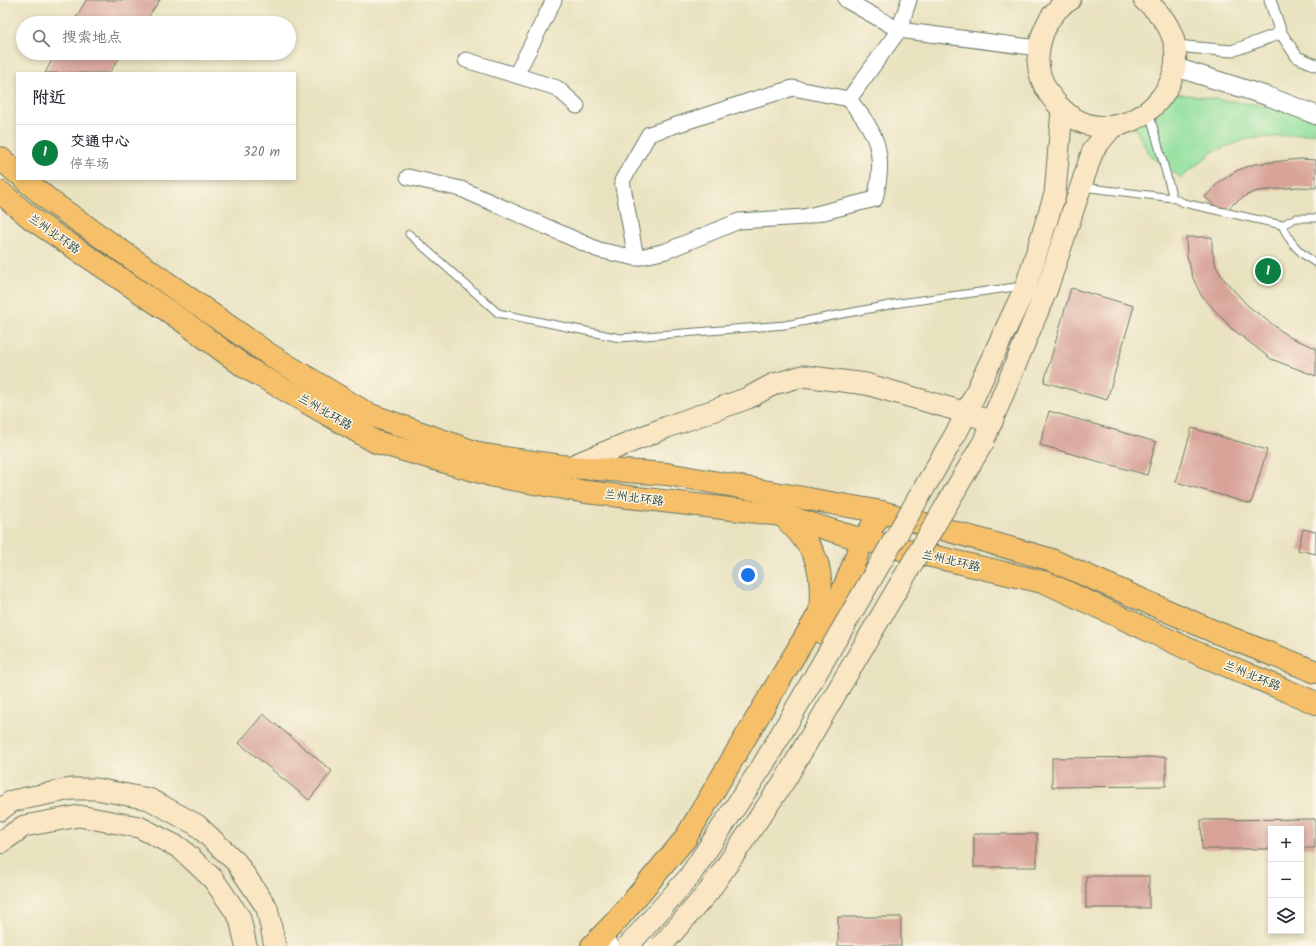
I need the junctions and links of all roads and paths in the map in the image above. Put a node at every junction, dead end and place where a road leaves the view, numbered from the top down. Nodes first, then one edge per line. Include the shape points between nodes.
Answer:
1 (554, 0) edge
2 (846, 0) edge
3 (909, 0) edge
4 (1070, 0) edge
5 (1270, 0) edge
6 (1151, 3) edge
7 (899, 30) junction
8 (1281, 33) junction
9 (1175, 46) junction
10 (1038, 48) junction
11 (466, 60) dead end
12 (1316, 65) edge
13 (1175, 67) junction
14 (516, 75) junction
15 (849, 99) junction
16 (578, 106) dead end
17 (1062, 110) junction
18 (1149, 112) junction
19 (1316, 115) edge
20 (1113, 126) junction
21 (0, 158) edge
22 (16, 172) edge
23 (408, 177) dead end
24 (25, 180) edge
25 (1081, 187) junction
26 (0, 192) edge
27 (1173, 198) junction
28 (1316, 218) edge
29 (1282, 225) junction
30 (409, 234) dead end
31 (636, 258) junction
32 (1316, 263) edge
33 (1037, 287) junction
34 (963, 420) junction
35 (992, 422) junction
36 (569, 467) junction
37 (882, 512) junction
38 (782, 515) junction
39 (863, 540) junction
40 (1316, 672) edge
41 (1316, 703) edge
42 (0, 810) edge
43 (0, 843) edge
44 (246, 946) edge
45 (275, 946) edge
46 (611, 946) edge
47 (661, 946) edge

1 - 14 street
2 - 7 street
3 - 7 street
4 - 10 main road via 1052,15 1043,31
5 - 8 street
6 - 9 main road via 1168,26
7 - 10 street
7 - 15 street
8 - 9 street via 1232,51
8 - 12 street via 1297,57
9 - 13 main road
10 - 17 main road via 1042,82 1050,97
11 - 14 street
13 - 18 main road via 1166,92
13 - 19 street via 1270,97
14 - 16 street via 557,88
15 - 31 street via 793,88 650,134 622,181
15 - 31 street via 870,127 879,150 881,175 875,199 804,217 739,221 666,251
17 - 20 main road via 1086,123
17 - 33 main road via 1055,194
18 - 20 main road via 1132,121
18 - 27 lane
20 - 25 main road via 1093,150
21 - 22 main road
23 - 31 street via 461,189 599,250
24 - 36 main road, 兰州北环路 via 50,201 270,355 368,414 483,455
25 - 27 lane
25 - 33 main road
26 - 38 main road, 兰州北环路 via 32,219 180,319 245,367 376,442 494,476 586,492
27 - 29 lane via 1184,204
28 - 29 lane via 1296,218
29 - 32 lane via 1288,239 1298,251
30 - 33 lane via 498,313 620,338 785,325 900,303
33 - 34 main road
33 - 35 main road
34 - 35 main road
34 - 36 main road via 866,384 803,376 774,384 748,398 667,427
34 - 46 main road, bridge via 763,765 689,878
35 - 47 main road, bridge via 984,441 785,780 709,891
36 - 37 main road, 兰州北环路 via 667,474
37 - 39 main road
37 - 40 main road, 兰州北环路 via 1049,559 1213,631
38 - 39 main road, 兰州北环路
38 - 46 main road via 802,535 816,558 822,585 820,612 685,839 617,920
39 - 41 main road, 兰州北环路 via 1047,583 1197,654
39 - 46 main road via 832,618 696,847
42 - 45 main road via 12,801 70,788 96,789 149,799 197,824 236,862 267,908
43 - 44 main road via 24,826 79,816 139,827 180,848 212,879 240,918

